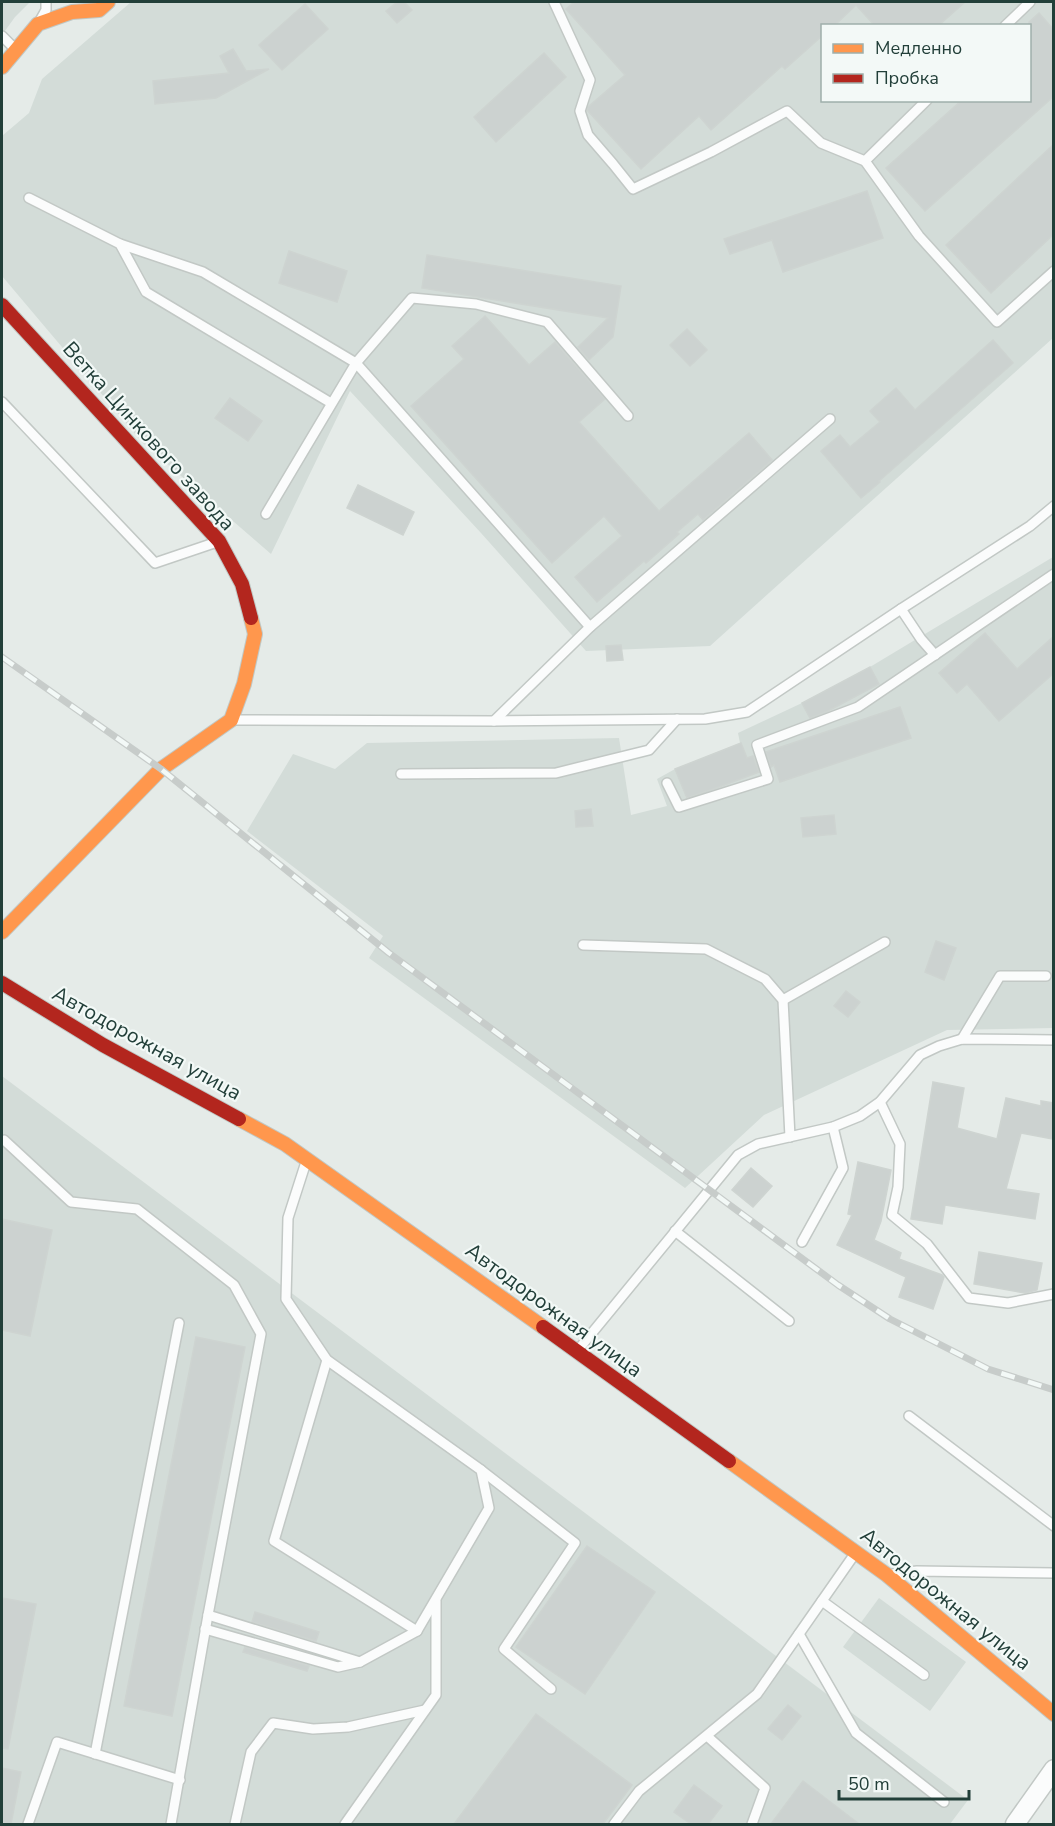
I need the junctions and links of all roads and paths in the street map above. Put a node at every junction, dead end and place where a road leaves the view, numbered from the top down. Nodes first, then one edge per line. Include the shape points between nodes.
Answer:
1 (55, 2) edge
2 (108, 2) edge
3 (554, 2) edge
4 (1030, 2) edge
5 (46, 6) edge
6 (38, 24) junction
7 (1007, 24) edge
8 (2, 36) edge
9 (17, 50) junction
10 (2, 68) edge
11 (925, 102) edge
12 (865, 161) junction
13 (29, 198) dead end
14 (120, 244) junction
15 (1053, 271) edge
16 (2, 305) edge
17 (356, 363) junction
18 (2, 402) edge
19 (331, 403) junction
20 (628, 416) dead end
21 (830, 418) dead end
22 (1053, 507) edge
23 (266, 514) dead end
24 (219, 541) junction
25 (1053, 574) edge
26 (901, 609) junction
27 (590, 627) junction
28 (935, 655) junction
29 (677, 719) junction
30 (231, 720) junction
31 (494, 722) junction
32 (401, 774) dead end
33 (668, 783) dead end
34 (2, 932) edge
35 (885, 942) dead end
36 (583, 945) dead end
37 (1046, 976) dead end
38 (2, 983) edge
39 (783, 1000) junction
40 (962, 1040) junction
41 (1053, 1040) edge
42 (880, 1102) junction
43 (833, 1127) junction
44 (790, 1137) junction
45 (2, 1140) edge
46 (306, 1159) junction
47 (675, 1231) junction
48 (802, 1242) dead end
49 (1053, 1294) edge
50 (789, 1321) dead end
51 (180, 1323) dead end
52 (577, 1351) junction
53 (327, 1360) junction
54 (909, 1416) dead end
55 (481, 1470) junction
56 (1053, 1526) edge
57 (856, 1553) junction
58 (1053, 1573) edge
59 (887, 1575) junction
60 (436, 1598) junction
61 (822, 1601) junction
62 (208, 1615) junction
63 (206, 1629) junction
64 (417, 1631) junction
65 (799, 1634) junction
66 (360, 1662) junction
67 (924, 1675) dead end
68 (551, 1689) dead end
69 (424, 1710) junction
70 (1053, 1714) edge
71 (707, 1736) junction
72 (95, 1754) junction
73 (1053, 1769) edge
74 (180, 1780) junction
75 (944, 1802) dead end
76 (28, 1824) edge
77 (171, 1824) edge
78 (234, 1824) edge
79 (345, 1824) edge
80 (614, 1824) edge
81 (752, 1824) edge
82 (1015, 1824) edge

1 - 5 lane
2 - 6 street via 99,10 72,12
3 - 12 lane via 591,80 580,111 588,135 633,189 787,111 822,142
4 - 7 lane
5 - 6 lane
6 - 9 street
8 - 9 lane
9 - 10 street
11 - 12 lane
12 - 15 lane via 919,236 997,322
13 - 14 lane
14 - 17 lane via 203,272
14 - 19 lane via 146,292
16 - 24 street, Ветка Цинкового завода
17 - 19 lane
17 - 20 lane via 412,298 476,304 547,322
17 - 27 lane
18 - 24 lane via 155,563
19 - 23 lane
21 - 27 lane
22 - 26 lane
24 - 30 street, Ветка Цинкового завода via 242,584 255,634
25 - 28 lane
26 - 28 lane
26 - 29 lane via 747,712
27 - 31 lane
28 - 33 lane via 858,708 757,745 768,779 679,807
29 - 31 lane
29 - 32 lane via 649,750 556,773
30 - 31 lane
30 - 34 street via 161,769
35 - 39 lane
36 - 39 lane via 706,949 765,979
37 - 40 lane via 1000,976
38 - 46 street, Автодорожная улица
39 - 44 lane
40 - 41 lane
40 - 42 lane via 920,1055
42 - 43 lane
42 - 49 lane via 900,1144 892,1215 927,1244 969,1298 1008,1303
43 - 44 lane
43 - 48 lane via 843,1168
44 - 47 lane via 758,1144 738,1155
45 - 62 lane via 71,1202 137,1209 234,1285 261,1334
46 - 52 street, Автодорожная улица
46 - 53 lane via 288,1218 286,1299
47 - 50 lane
47 - 52 lane
51 - 72 lane
52 - 57 street, Автодорожная улица
53 - 55 lane
53 - 64 lane via 274,1541
54 - 56 lane
55 - 60 lane via 489,1508
55 - 68 lane via 575,1543 504,1650
57 - 59 street, Автодорожная улица
57 - 61 lane
58 - 59 lane via 917,1570
59 - 70 street, Автодорожная улица
60 - 64 lane
60 - 69 lane via 436,1695
61 - 65 lane
61 - 67 lane
62 - 63 lane
62 - 66 lane
63 - 66 lane via 338,1667
63 - 74 lane
64 - 66 lane
65 - 71 lane via 757,1694
65 - 75 lane via 856,1733
69 - 78 lane via 348,1727 313,1729 273,1723 251,1752
69 - 79 lane
71 - 80 lane via 639,1791
71 - 81 lane via 765,1788
72 - 74 lane
72 - 76 lane via 57,1742
73 - 82 street
74 - 77 lane

